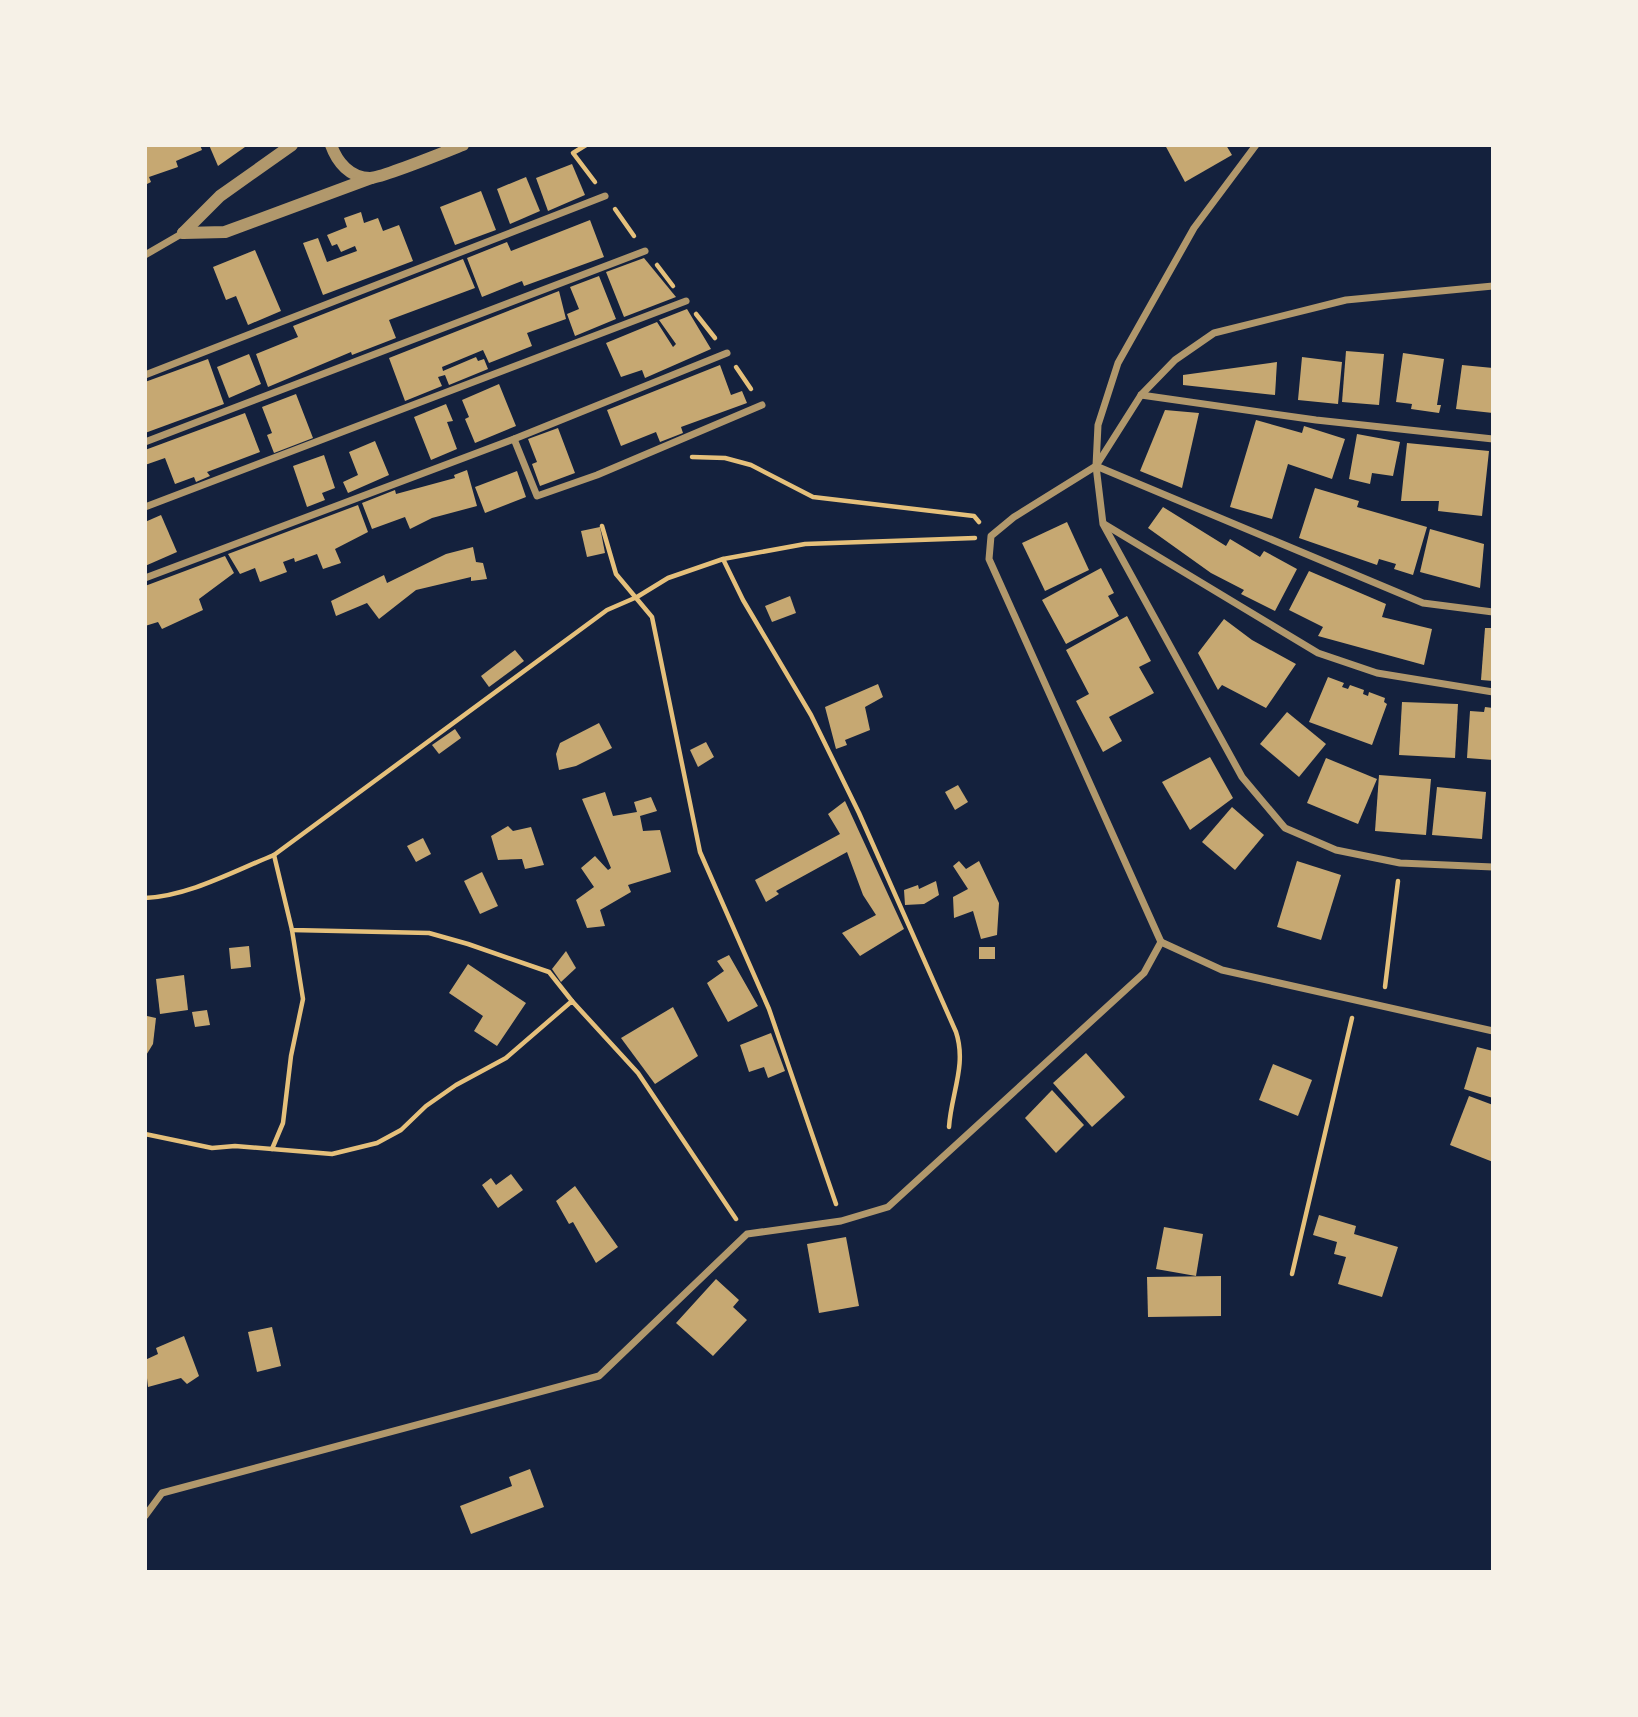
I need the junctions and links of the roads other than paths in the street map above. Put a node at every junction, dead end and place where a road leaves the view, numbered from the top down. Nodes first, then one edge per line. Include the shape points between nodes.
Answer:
1 (292, 145) edge
2 (331, 145) edge
3 (463, 145) edge
4 (1251, 147) edge
5 (371, 178) junction
6 (605, 196) dead end
7 (183, 233) junction
8 (645, 251) dead end
9 (145, 255) edge
10 (1493, 286) edge
11 (686, 301) dead end
12 (727, 354) road end
13 (145, 375) edge
14 (1141, 395) junction
15 (762, 405) road end
16 (514, 439) junction
17 (1493, 439) edge
18 (145, 442) edge
19 (1096, 466) junction
20 (145, 507) edge
21 (1103, 524) junction
22 (145, 578) edge
23 (1493, 612) edge
24 (1493, 692) edge
25 (1493, 867) edge
26 (1161, 942) junction
27 (1493, 1031) edge
28 (145, 1516) edge

1 - 7 street via 220,196
2 - 5 street via 347,171
3 - 5 street
4 - 19 street via 1194,228 1118,363 1098,425
5 - 7 street via 225,232
6 - 13 street
7 - 9 street
8 - 18 street
10 - 14 street via 1346,300 1214,333 1175,360
11 - 20 street
12 - 16 street
14 - 17 street
14 - 19 street
15 - 16 street via 537,496
16 - 22 street
19 - 21 street
19 - 23 street via 1423,603
19 - 26 street via 990,536 989,559
21 - 24 street via 1318,653 1377,673
21 - 25 street via 1242,777 1285,828 1336,850 1401,863
26 - 27 street via 1222,970
26 - 28 street via 1144,973 888,1207 841,1221 747,1234 599,1376 162,1493

